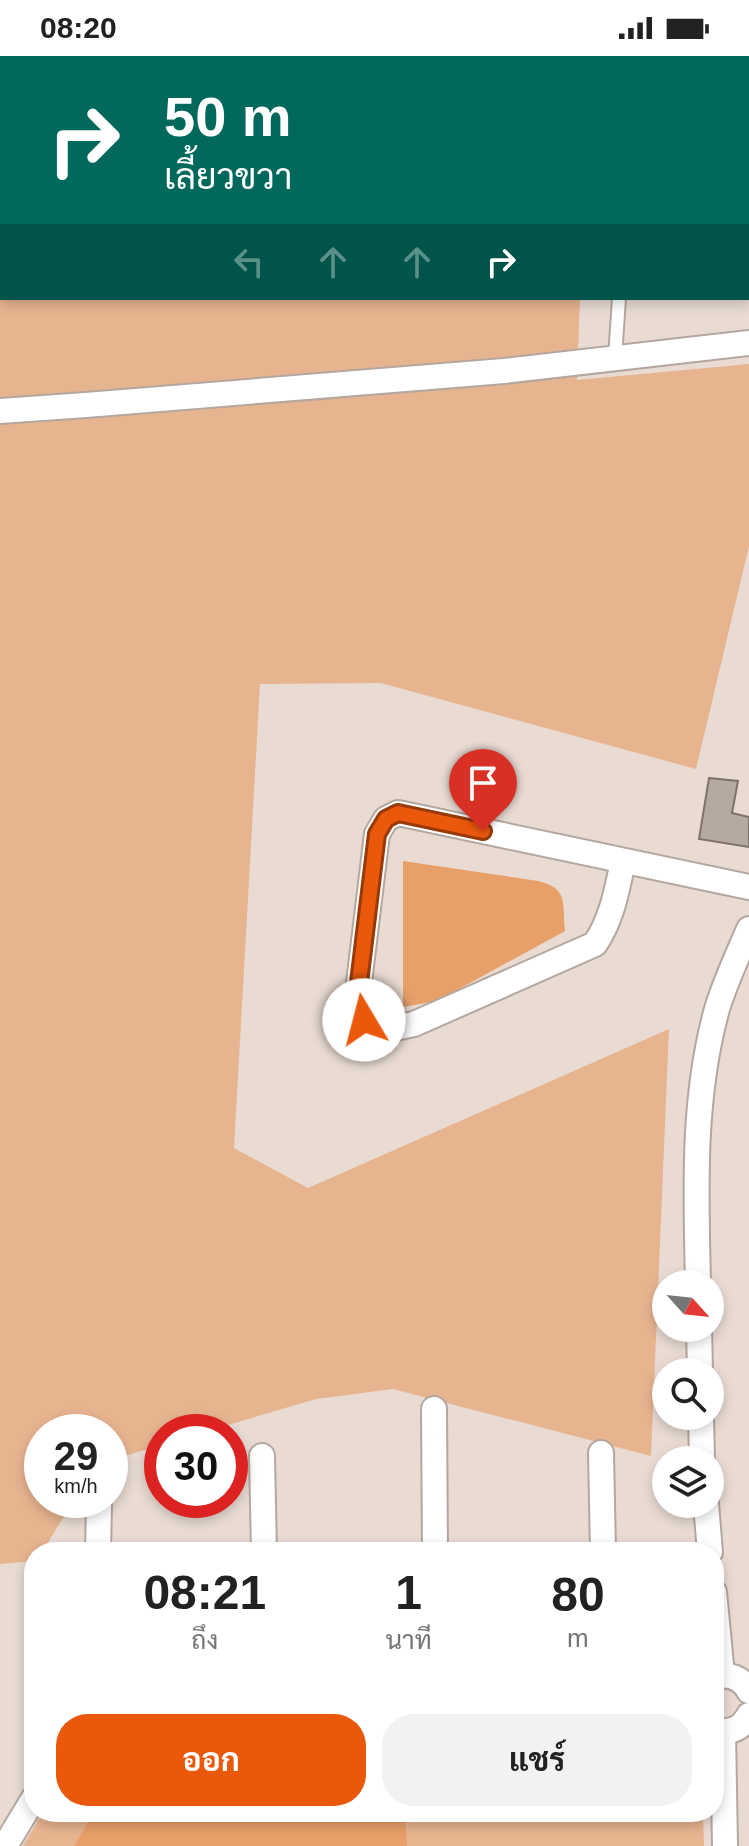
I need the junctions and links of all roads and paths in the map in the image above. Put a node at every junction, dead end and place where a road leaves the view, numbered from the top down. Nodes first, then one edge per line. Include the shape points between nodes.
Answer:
1 (619, 300) edge
2 (749, 343) edge
3 (615, 358) junction
4 (0, 411) edge
5 (623, 861) junction
6 (749, 887) edge
7 (749, 929) edge
8 (698, 1270) edge
9 (434, 1409) dead end
10 (601, 1453) dead end
11 (262, 1456) dead end
12 (99, 1518) edge
13 (707, 1518) edge
14 (98, 1542) edge
15 (264, 1542) edge
16 (435, 1542) edge
17 (603, 1542) edge
18 (709, 1542) edge
19 (724, 1676) edge
20 (749, 1691) edge
21 (749, 1715) edge
22 (724, 1731) edge
23 (24, 1815) edge
24 (724, 1822) edge
25 (5, 1846) edge
26 (725, 1846) edge

1 - 3 lane
2 - 3 street
3 - 4 street
5 - 5 street via 398,813 386,819 377,834 357,999 364,1020 372,1028 414,1024 595,944 612,910
5 - 6 street
7 - 8 street via 718,1006 699,1098
9 - 16 street
10 - 17 street
11 - 15 street
12 - 14 street
13 - 18 street
19 - 20 street via 740,1680
21 - 22 street via 740,1727
23 - 25 street
24 - 26 street

